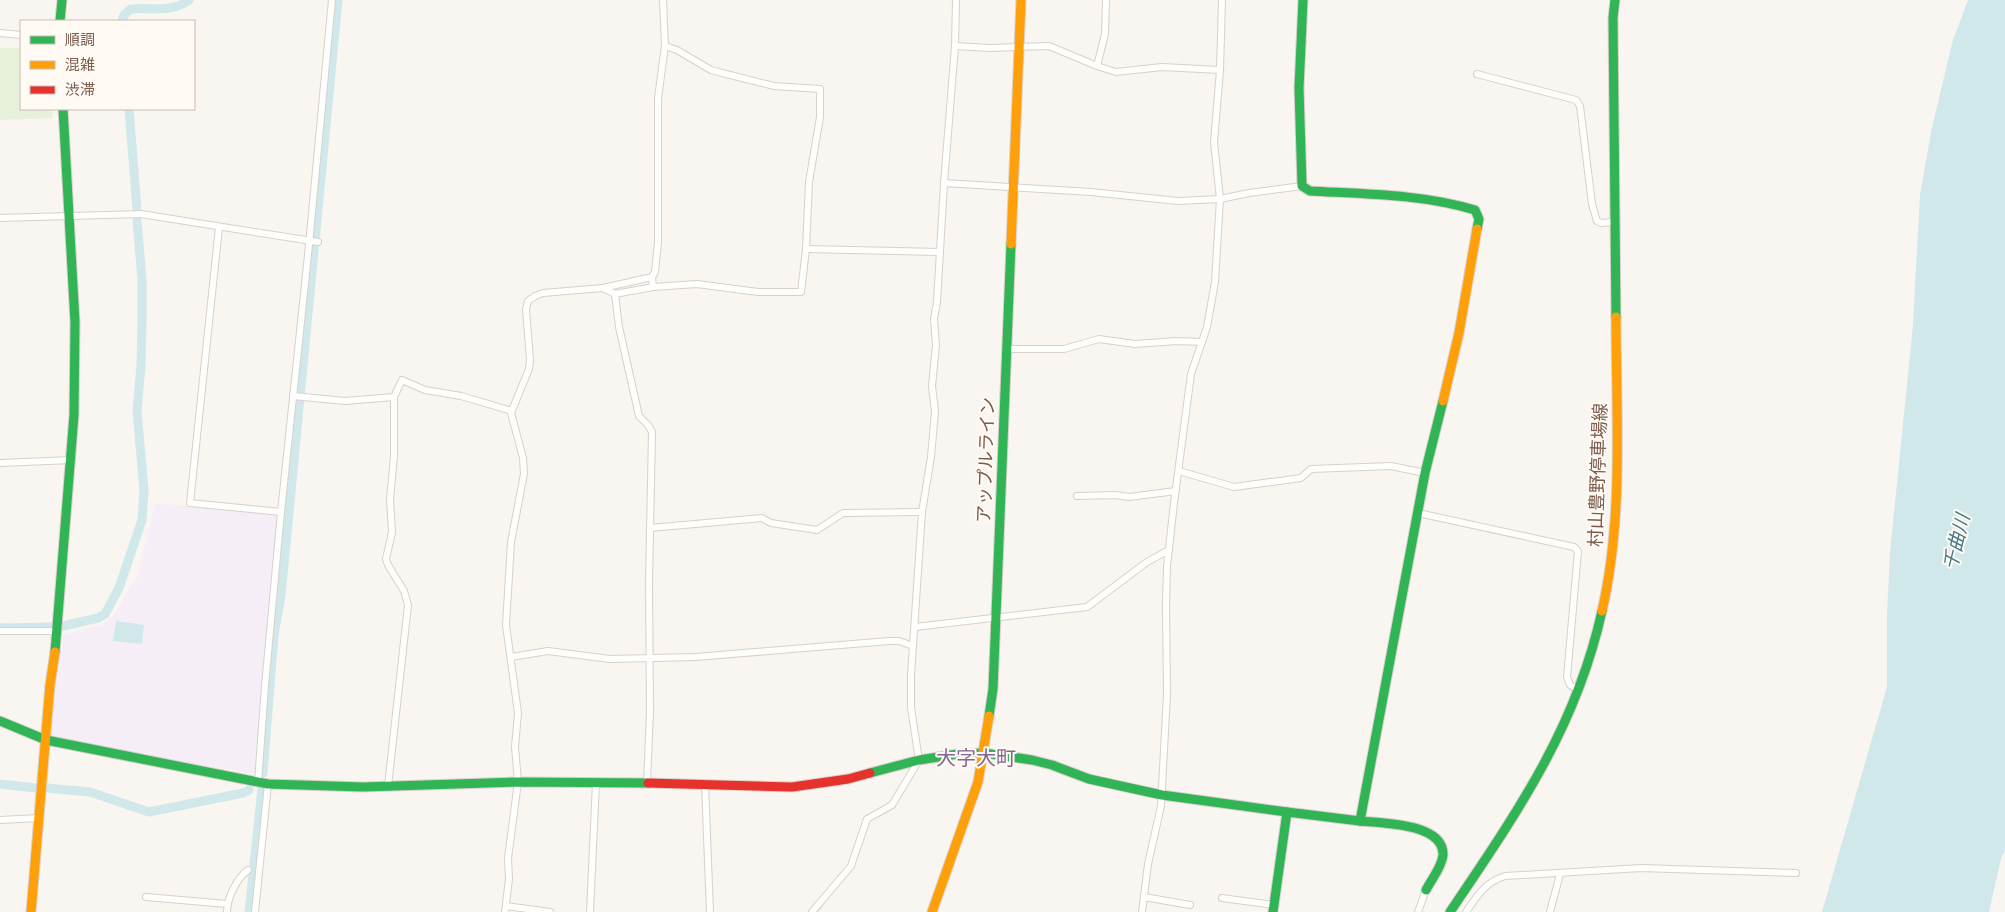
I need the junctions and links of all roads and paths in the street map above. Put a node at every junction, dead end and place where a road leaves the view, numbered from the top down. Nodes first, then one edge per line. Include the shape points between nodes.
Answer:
1 (62, 0) edge
2 (332, 0) edge
3 (663, 0) edge
4 (956, 0) edge
5 (1021, 0) edge
6 (1106, 0) edge
7 (1222, 0) edge
8 (1303, 0) edge
9 (1615, 0) edge
10 (60, 20) edge
11 (0, 34) edge
12 (20, 35) edge
13 (665, 46) junction
14 (956, 46) junction
15 (1020, 48) junction
16 (1097, 66) junction
17 (1220, 70) junction
18 (1477, 74) dead end
19 (63, 110) edge
20 (944, 183) junction
21 (1014, 186) junction
22 (1302, 186) junction
23 (1220, 200) junction
24 (69, 215) junction
25 (0, 218) edge
26 (1614, 222) junction
27 (218, 227) junction
28 (313, 241) junction
29 (806, 250) junction
30 (940, 252) junction
31 (652, 278) junction
32 (653, 287) junction
33 (603, 288) junction
34 (615, 294) junction
35 (1202, 342) junction
36 (1007, 349) junction
37 (394, 396) junction
38 (298, 397) junction
39 (512, 410) junction
40 (72, 460) junction
41 (0, 463) edge
42 (1179, 472) junction
43 (1425, 473) junction
44 (1176, 491) junction
45 (1077, 496) dead end
46 (281, 512) junction
47 (922, 512) junction
48 (1418, 514) junction
49 (650, 528) junction
50 (1169, 550) junction
51 (996, 618) junction
52 (915, 627) junction
53 (0, 631) edge
54 (58, 631) junction
55 (914, 646) junction
56 (511, 657) junction
57 (649, 658) junction
58 (1578, 690) junction
59 (0, 721) edge
60 (46, 740) junction
61 (984, 753) junction
62 (919, 760) junction
63 (258, 782) junction
64 (518, 782) junction
65 (596, 783) junction
66 (647, 783) junction
67 (268, 784) junction
68 (704, 784) junction
69 (388, 786) junction
70 (1162, 795) junction
71 (1287, 812) junction
72 (39, 818) junction
73 (0, 820) edge
74 (1360, 821) junction
75 (248, 870) dead end
76 (1796, 873) dead end
77 (1560, 874) junction
78 (1426, 890) joint
79 (146, 897) dead end
80 (1144, 898) junction
81 (1222, 898) dead end
82 (227, 904) junction
83 (1190, 904) dead end
84 (1274, 908) edge
85 (506, 909) edge
86 (31, 912) edge
87 (227, 912) edge
88 (255, 912) edge
89 (550, 912) edge
90 (590, 912) edge
91 (710, 912) edge
92 (812, 912) edge
93 (932, 912) edge
94 (1142, 912) edge
95 (1418, 912) edge
96 (1450, 912) edge
97 (1466, 912) edge
98 (1550, 912) edge

1 - 10 main road
2 - 28 street
3 - 13 street
4 - 14 street
5 - 15 main road, アップルライン
6 - 16 street via 1105,34
7 - 17 street
8 - 22 main road via 1299,88
9 - 26 main road, 村山豊野停車場線
11 - 12 street
13 - 29 street via 711,70 774,86 820,88 820,117 808,182
13 - 31 street via 658,98 658,242
14 - 15 street
14 - 20 street
15 - 16 street via 1049,46
15 - 21 main road, アップルライン
16 - 17 street via 1116,72 1162,66
17 - 23 street via 1214,142
18 - 26 street via 1576,100 1580,106 1596,221
19 - 24 main road
20 - 21 street
20 - 30 street
21 - 23 street via 1178,201
21 - 36 main road, アップルライン
22 - 23 street
22 - 43 main road via 1310,191 1395,196 1458,204 1475,210 1479,220 1459,333
23 - 35 street via 1215,282
24 - 25 street
24 - 27 street via 141,214
24 - 40 main road via 76,360
26 - 58 main road, 村山豊野停車場線 via 1617,284 1616,514 1608,582 1596,635
27 - 28 street
27 - 46 street via 190,503
28 - 38 street
29 - 30 street
29 - 32 street via 801,292 758,292 697,284
30 - 47 street via 934,319 936,345 932,386 935,411
31 - 32 street
31 - 33 street
32 - 34 street
33 - 34 street
33 - 39 street via 543,293 528,301 530,369
34 - 49 street via 639,416 652,432
35 - 36 street via 1134,344 1099,339 1064,349
35 - 42 street via 1191,374
36 - 51 main road, アップルライン
37 - 38 street via 345,401
37 - 39 street via 402,380 425,390
37 - 69 street via 392,532 386,559 408,605
38 - 46 street
39 - 56 street via 524,474 511,542 507,587 506,625
40 - 41 street
40 - 54 main road
42 - 43 street via 1234,487 1301,478 1311,469 1391,466
42 - 44 street
43 - 48 main road
44 - 45 street via 1129,497
44 - 50 street
46 - 63 street
47 - 49 street via 843,513 817,530 762,518
47 - 52 street
48 - 58 street via 1574,547 1578,551 1566,677
48 - 74 main road
49 - 57 street
50 - 51 street via 1147,562 1088,607
50 - 70 street
51 - 52 street
51 - 61 main road, アップルライン
52 - 55 street
53 - 54 street
54 - 60 main road
55 - 57 street via 889,641
55 - 62 street via 911,708
56 - 57 street via 548,651 597,658
56 - 64 street via 517,706 515,747
57 - 66 street
58 - 96 main road, 村山豊野停車場線 via 1535,780
59 - 60 main road
60 - 63 main road
60 - 72 main road
61 - 62 main road
61 - 70 main road via 1032,760 1098,781
61 - 93 main road, アップルライン via 978,782
62 - 68 main road via 848,779 792,787
62 - 92 street via 892,804 867,819 851,866
63 - 67 main road
64 - 65 main road
64 - 69 main road
64 - 85 street via 508,858
65 - 66 main road
65 - 90 street
66 - 68 main road
67 - 69 main road
67 - 88 street
68 - 91 street
70 - 71 main road
70 - 80 street
71 - 74 main road
71 - 84 main road
72 - 73 street
72 - 86 main road
74 - 78 main road via 1395,824 1432,833 1443,854
75 - 82 street
76 - 77 street via 1641,868
77 - 97 street via 1505,876 1494,880 1483,888
77 - 98 street
78 - 95 street
79 - 82 street
80 - 83 street
80 - 94 street
81 - 84 street
82 - 87 street
85 - 89 street

